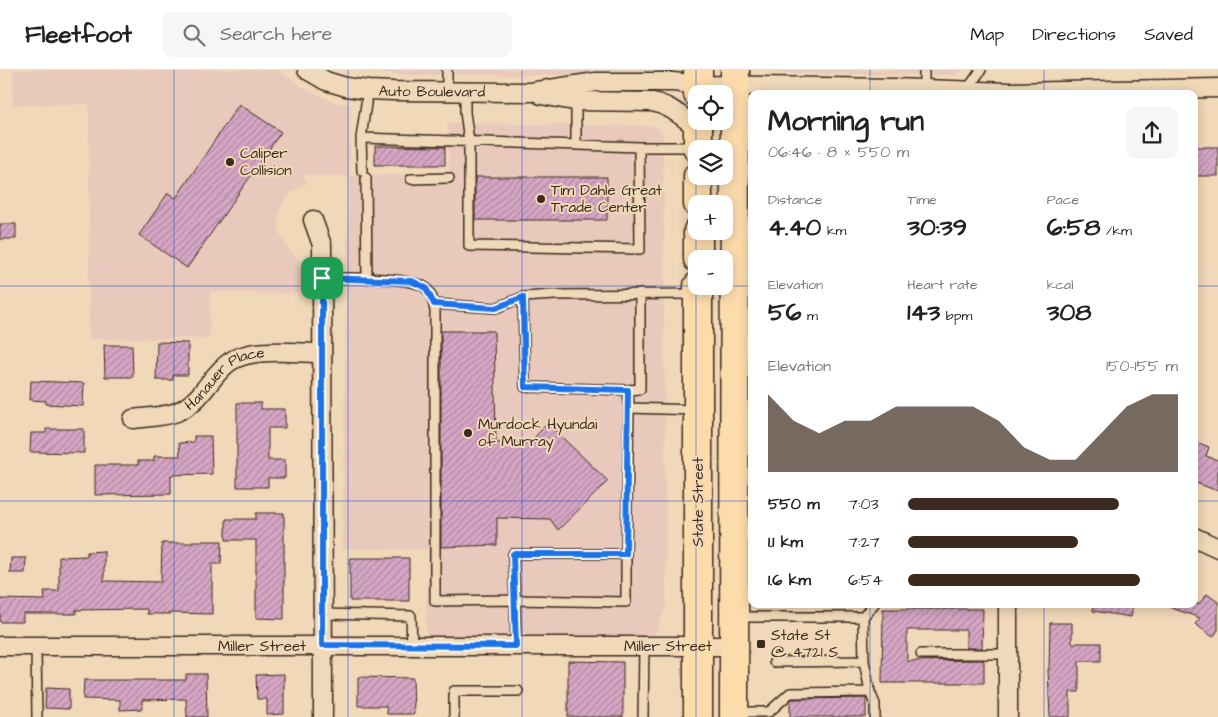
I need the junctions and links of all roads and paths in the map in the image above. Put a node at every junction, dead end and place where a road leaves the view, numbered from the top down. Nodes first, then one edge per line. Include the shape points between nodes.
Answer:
1 (307, 70) edge
2 (447, 70) edge
3 (924, 70) edge
4 (981, 70) edge
5 (735, 78) edge
6 (698, 83) edge
7 (1218, 88) edge
8 (924, 89) junction
9 (368, 90) junction
10 (882, 90) edge
11 (909, 90) edge
12 (945, 90) edge
13 (967, 90) edge
14 (1134, 90) edge
15 (456, 92) junction
16 (530, 92) junction
17 (576, 101) junction
18 (698, 136) edge
19 (361, 138) junction
20 (469, 141) junction
21 (576, 145) junction
22 (639, 148) junction
23 (449, 178) dead end
24 (411, 179) dead end
25 (313, 220) dead end
26 (322, 278) junction
27 (366, 279) junction
28 (688, 291) edge
29 (640, 294) junction
30 (698, 295) edge
31 (523, 297) junction
32 (434, 304) junction
33 (322, 353) junction
34 (628, 390) junction
35 (629, 408) junction
36 (698, 411) junction
37 (133, 419) dead end
38 (743, 512) edge
39 (1198, 539) edge
40 (1218, 548) edge
41 (626, 554) junction
42 (515, 600) junction
43 (871, 608) edge
44 (1008, 608) edge
45 (322, 614) junction
46 (734, 617) junction
47 (863, 617) junction
48 (36, 645) junction
49 (322, 645) junction
50 (0, 646) edge
51 (412, 646) junction
52 (516, 646) junction
53 (644, 646) junction
54 (698, 646) junction
55 (734, 646) junction
56 (921, 654) dead end
57 (1008, 654) junction
58 (864, 661) junction
59 (774, 662) dead end
60 (518, 691) dead end
61 (870, 692) junction
62 (734, 714) edge
63 (37, 717) edge
64 (323, 717) edge
65 (454, 717) edge
66 (643, 717) edge
67 (698, 717) edge
68 (876, 717) edge
69 (1008, 717) edge

1 - 9 street, Auto Boulevard via 326,81
2 - 15 lane
3 - 8 lane
4 - 13 lane
5 - 6 street, Auto Boulevard
5 - 10 street, Auto Boulevard
5 - 38 main road via 739,190 739,468
6 - 16 street, Auto Boulevard via 596,82
7 - 14 street, Auto Boulevard
8 - 11 street, Auto Boulevard
8 - 12 street, Auto Boulevard
9 - 15 street, Auto Boulevard
9 - 19 lane
15 - 16 street, Auto Boulevard
15 - 20 lane via 465,112
16 - 17 street, Auto Boulevard
17 - 18 street, Auto Boulevard via 660,103 673,110
17 - 21 lane
18 - 22 lane
19 - 20 lane
19 - 27 lane
20 - 21 lane
20 - 22 lane via 469,246 640,249
21 - 22 lane
23 - 24 lane
25 - 26 street via 322,245
26 - 27 lane
26 - 33 street
27 - 32 lane via 412,281 426,288
28 - 29 lane
29 - 31 lane
29 - 34 lane via 640,389
30 - 36 main road, State Street
31 - 32 lane via 496,308
31 - 34 lane via 525,387
32 - 42 lane via 435,601
33 - 37 street, Hanauer Place via 261,353 240,357 223,368 189,407 172,414
33 - 45 street
34 - 35 lane
35 - 36 lane
35 - 41 lane
36 - 54 main road, State Street
38 - 46 main road
39 - 40 street
41 - 42 lane via 626,602
41 - 42 lane via 513,554
42 - 52 lane
43 - 47 lane
44 - 57 street
45 - 49 street
45 - 51 lane via 411,616
46 - 47 lane
46 - 55 main road
47 - 58 lane
48 - 49 street, Miller Street
48 - 50 street, Miller Street
48 - 63 lane
49 - 51 street, Miller Street
49 - 64 street
51 - 52 street, Miller Street
52 - 53 street, Miller Street
53 - 54 street, Miller Street
53 - 66 lane
54 - 55 street, Miller Street
54 - 67 main road, State Street
55 - 62 main road
56 - 57 lane
57 - 69 street
58 - 59 lane
58 - 61 lane
60 - 65 lane via 454,691
61 - 62 lane via 790,693 769,712
61 - 68 lane via 876,704

